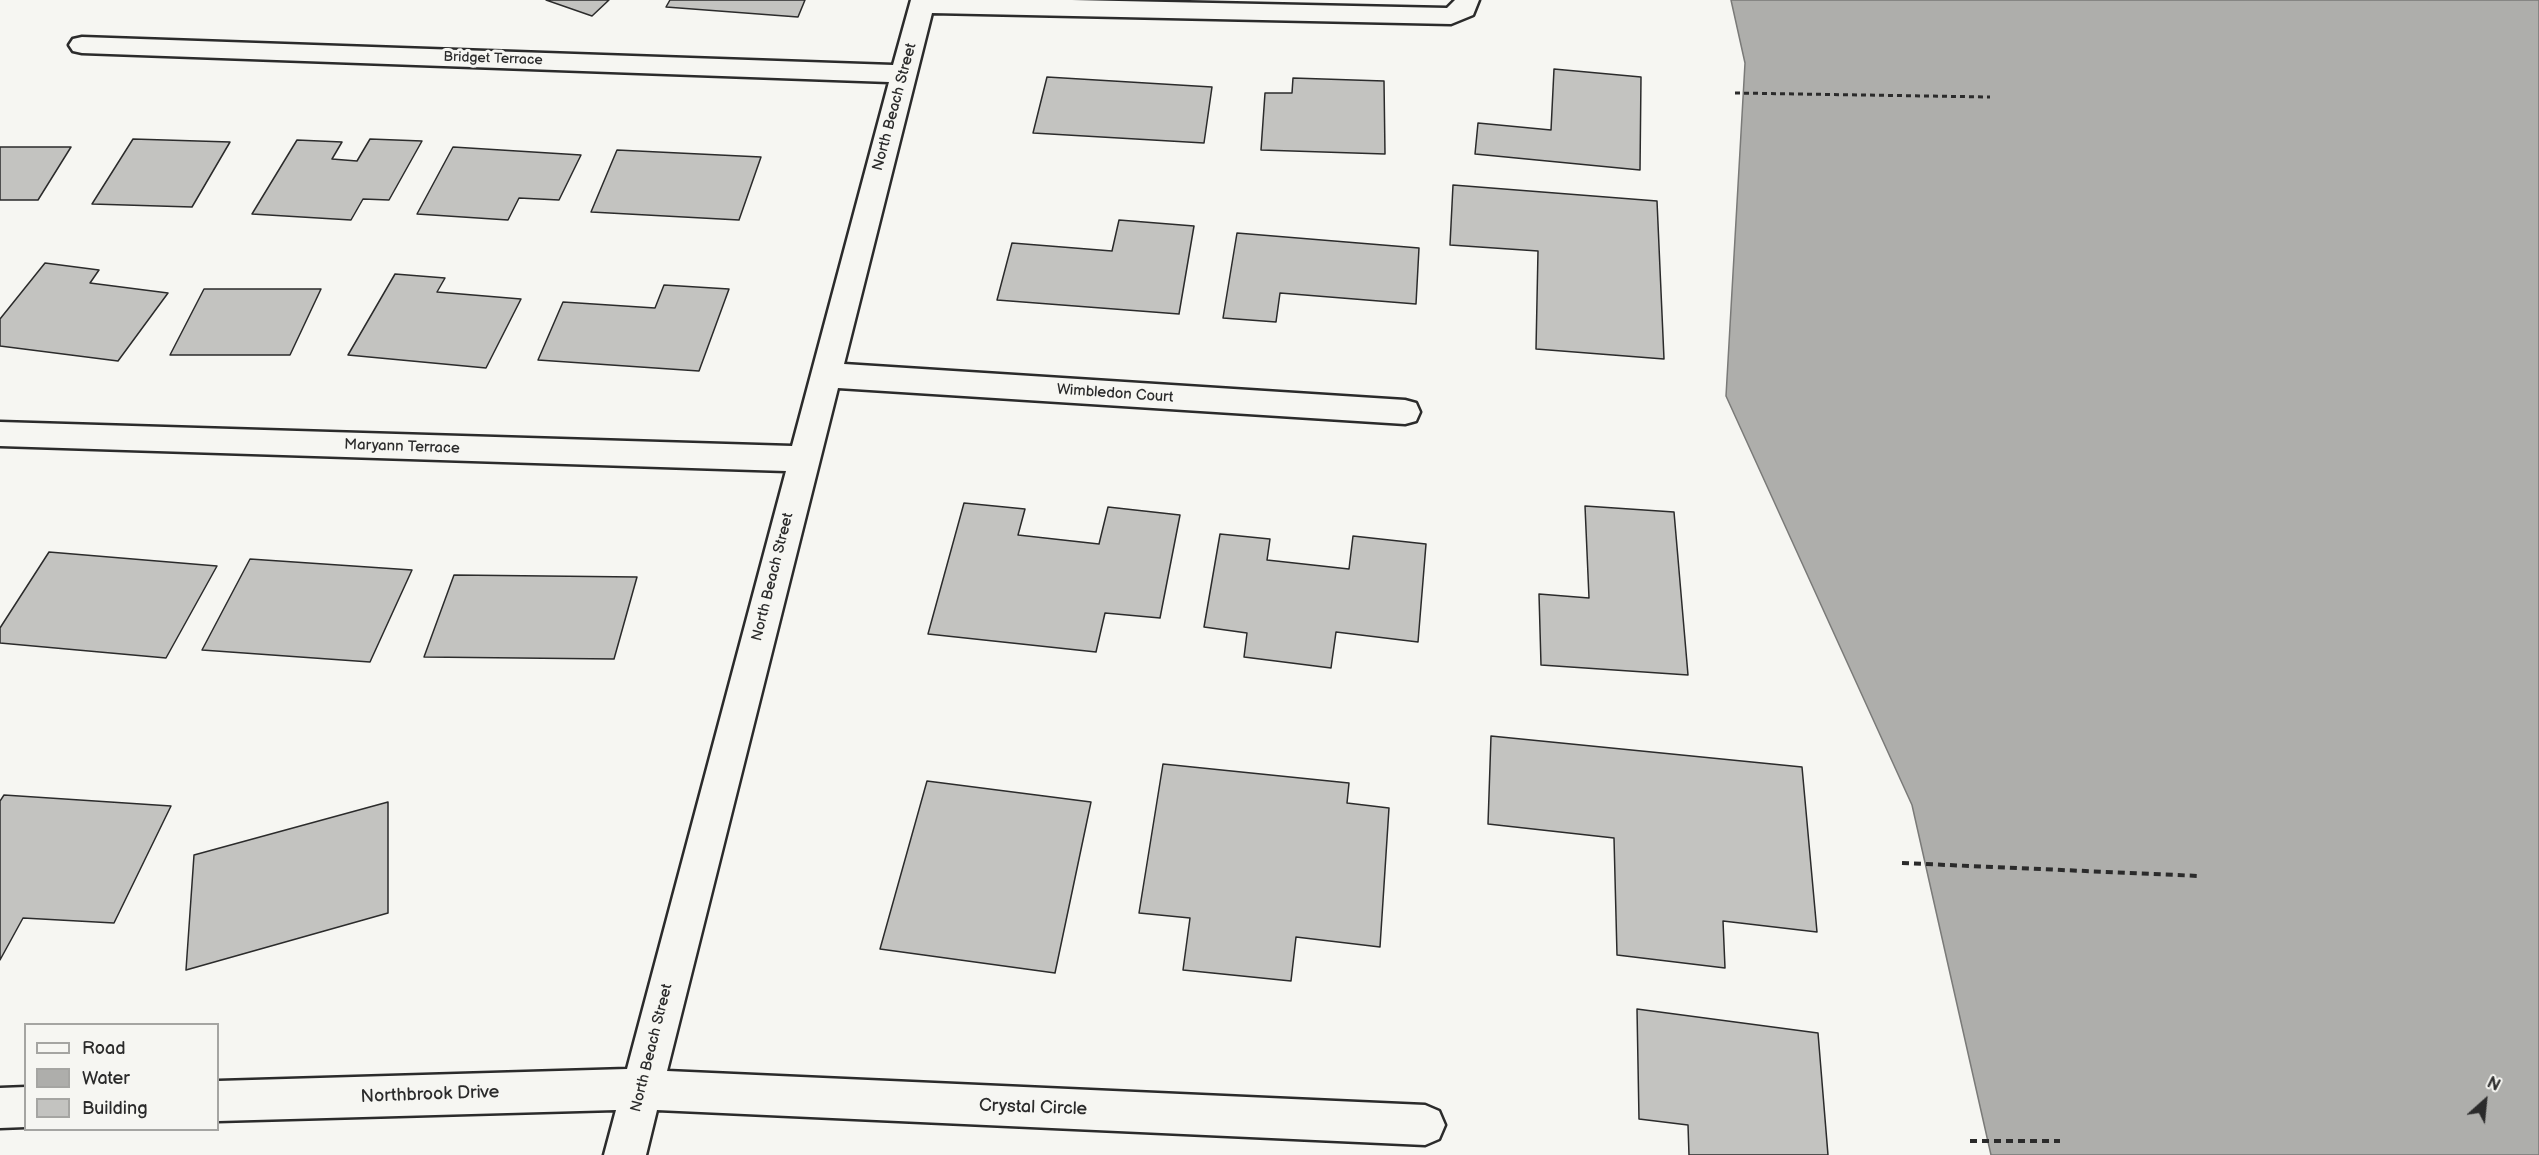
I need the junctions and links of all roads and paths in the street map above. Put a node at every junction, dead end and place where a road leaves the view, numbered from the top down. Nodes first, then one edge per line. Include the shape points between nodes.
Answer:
1 (1467, 0) edge
2 (922, 3) edge
3 (82, 45) dead end
4 (903, 74) junction
5 (1735, 93) dead end
6 (1990, 97) dead end
7 (825, 375) junction
8 (1405, 412) dead end
9 (0, 434) edge
10 (804, 459) junction
11 (1902, 863) dead end
12 (2199, 876) dead end
13 (642, 1089) junction
14 (219, 1101) edge
15 (24, 1107) edge
16 (0, 1108) edge
17 (1425, 1125) dead end
18 (1970, 1141) dead end
19 (2060, 1141) dead end
20 (625, 1155) edge

1 - 2 street via 1464,9 1451,16
2 - 4 street, North Beach Street
3 - 4 street, Bridget Terrace
4 - 7 street, North Beach Street
5 - 6 path
7 - 8 street, Wimbledon Court
7 - 10 street, North Beach Street
9 - 10 street, Maryann Terrace
10 - 13 street, North Beach Street
11 - 12 path
13 - 14 street, Northbrook Drive
13 - 17 street, Crystal Circle
13 - 20 street, North Beach Street
15 - 16 street
18 - 19 path

